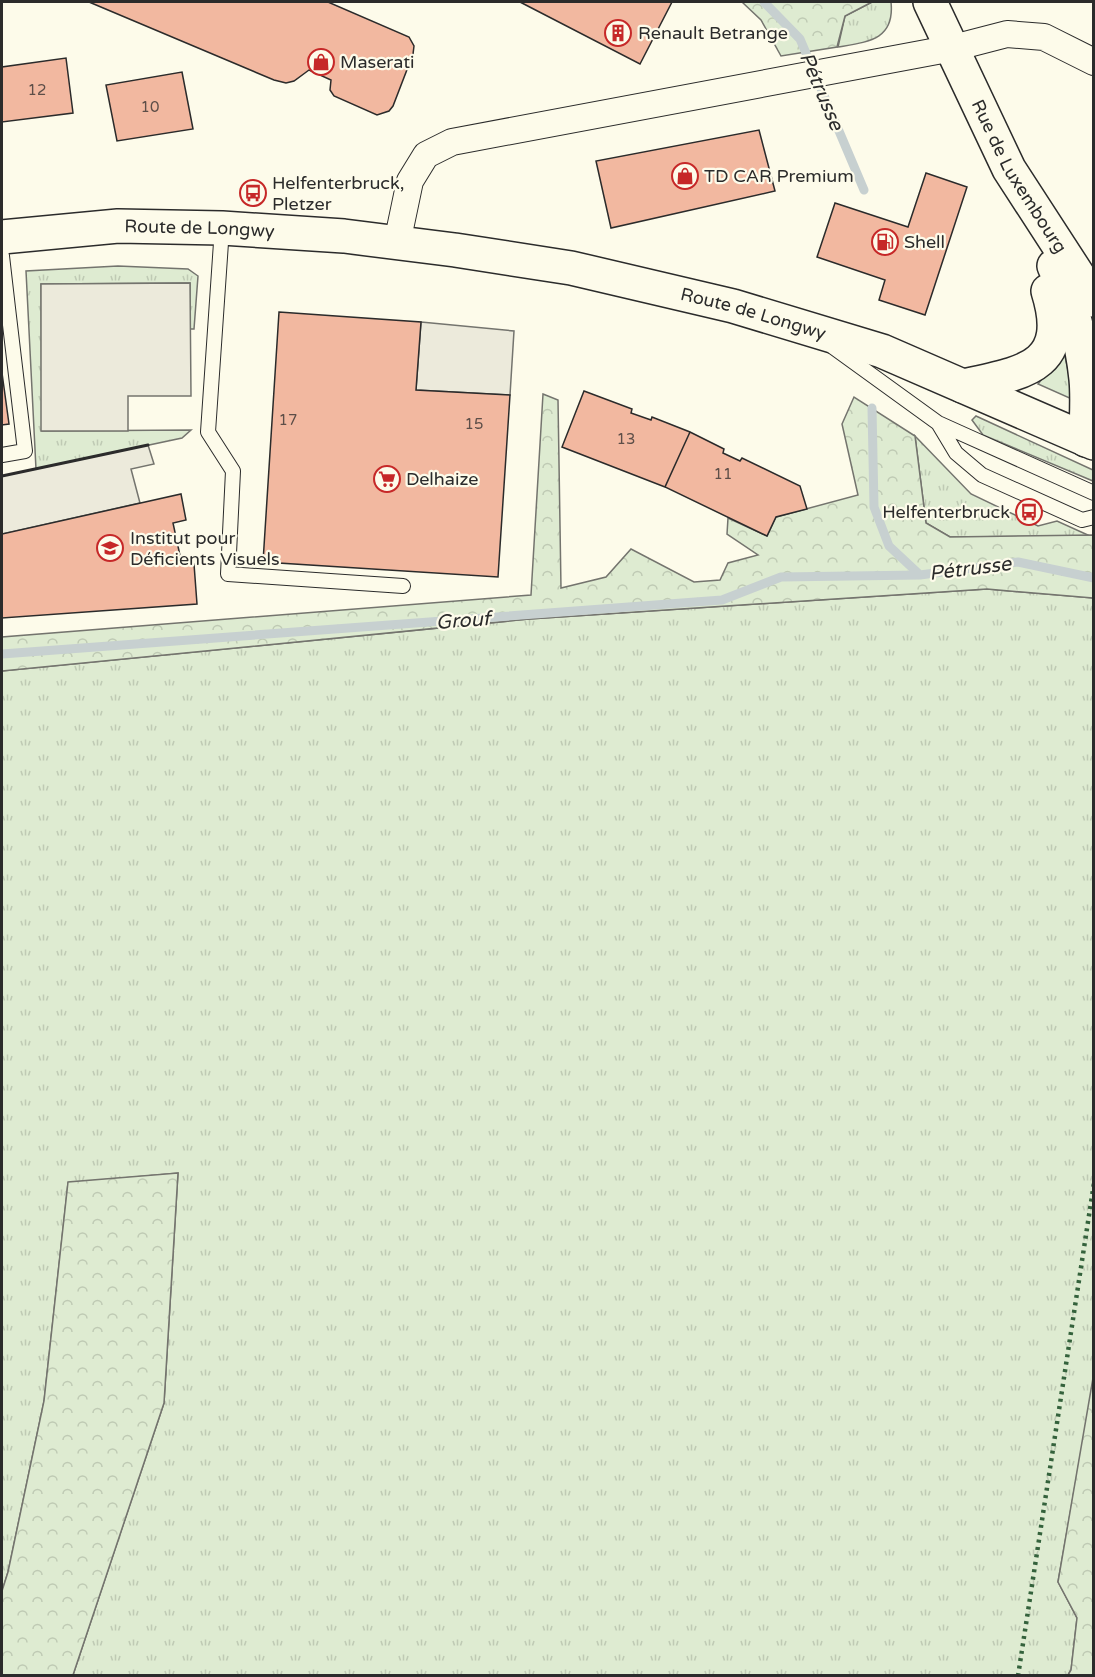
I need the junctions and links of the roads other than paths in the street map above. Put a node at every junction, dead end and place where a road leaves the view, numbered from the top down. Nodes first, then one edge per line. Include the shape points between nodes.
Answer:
1 (930, 2) edge
2 (953, 48) junction
3 (1094, 62) edge
4 (1009, 169) junction
5 (222, 228) junction
6 (2, 237) edge
7 (397, 243) junction
8 (2, 256) edge
9 (1094, 300) edge
10 (5, 309) edge
11 (804, 327) junction
12 (963, 386) junction
13 (938, 423) junction
14 (1090, 442) edge
15 (2, 455) edge
16 (1094, 493) edge
17 (1094, 518) edge
18 (403, 586) dead end

1 - 2 main road, Rue de Luxembourg
2 - 3 street via 1007,34 1044,37
2 - 4 main road, Rue de Luxembourg
2 - 7 street via 452,142 426,155 410,182
4 - 9 main road, Rue de Luxembourg
4 - 12 main road via 1052,305 1054,334 1042,361 1016,374
4 - 14 main road via 1069,297 1084,361
5 - 6 main road, Route de Longwy via 118,226
5 - 7 main road, Route de Longwy
5 - 18 lane via 208,432 233,471 228,574
7 - 11 main road, Route de Longwy via 571,268
8 - 10 lane
10 - 15 lane via 25,451
11 - 12 main road, Route de Longwy via 882,351
11 - 13 lane
12 - 14 main road, Route de Longwy
13 - 16 lane
13 - 17 lane via 956,453 982,475 1082,520

